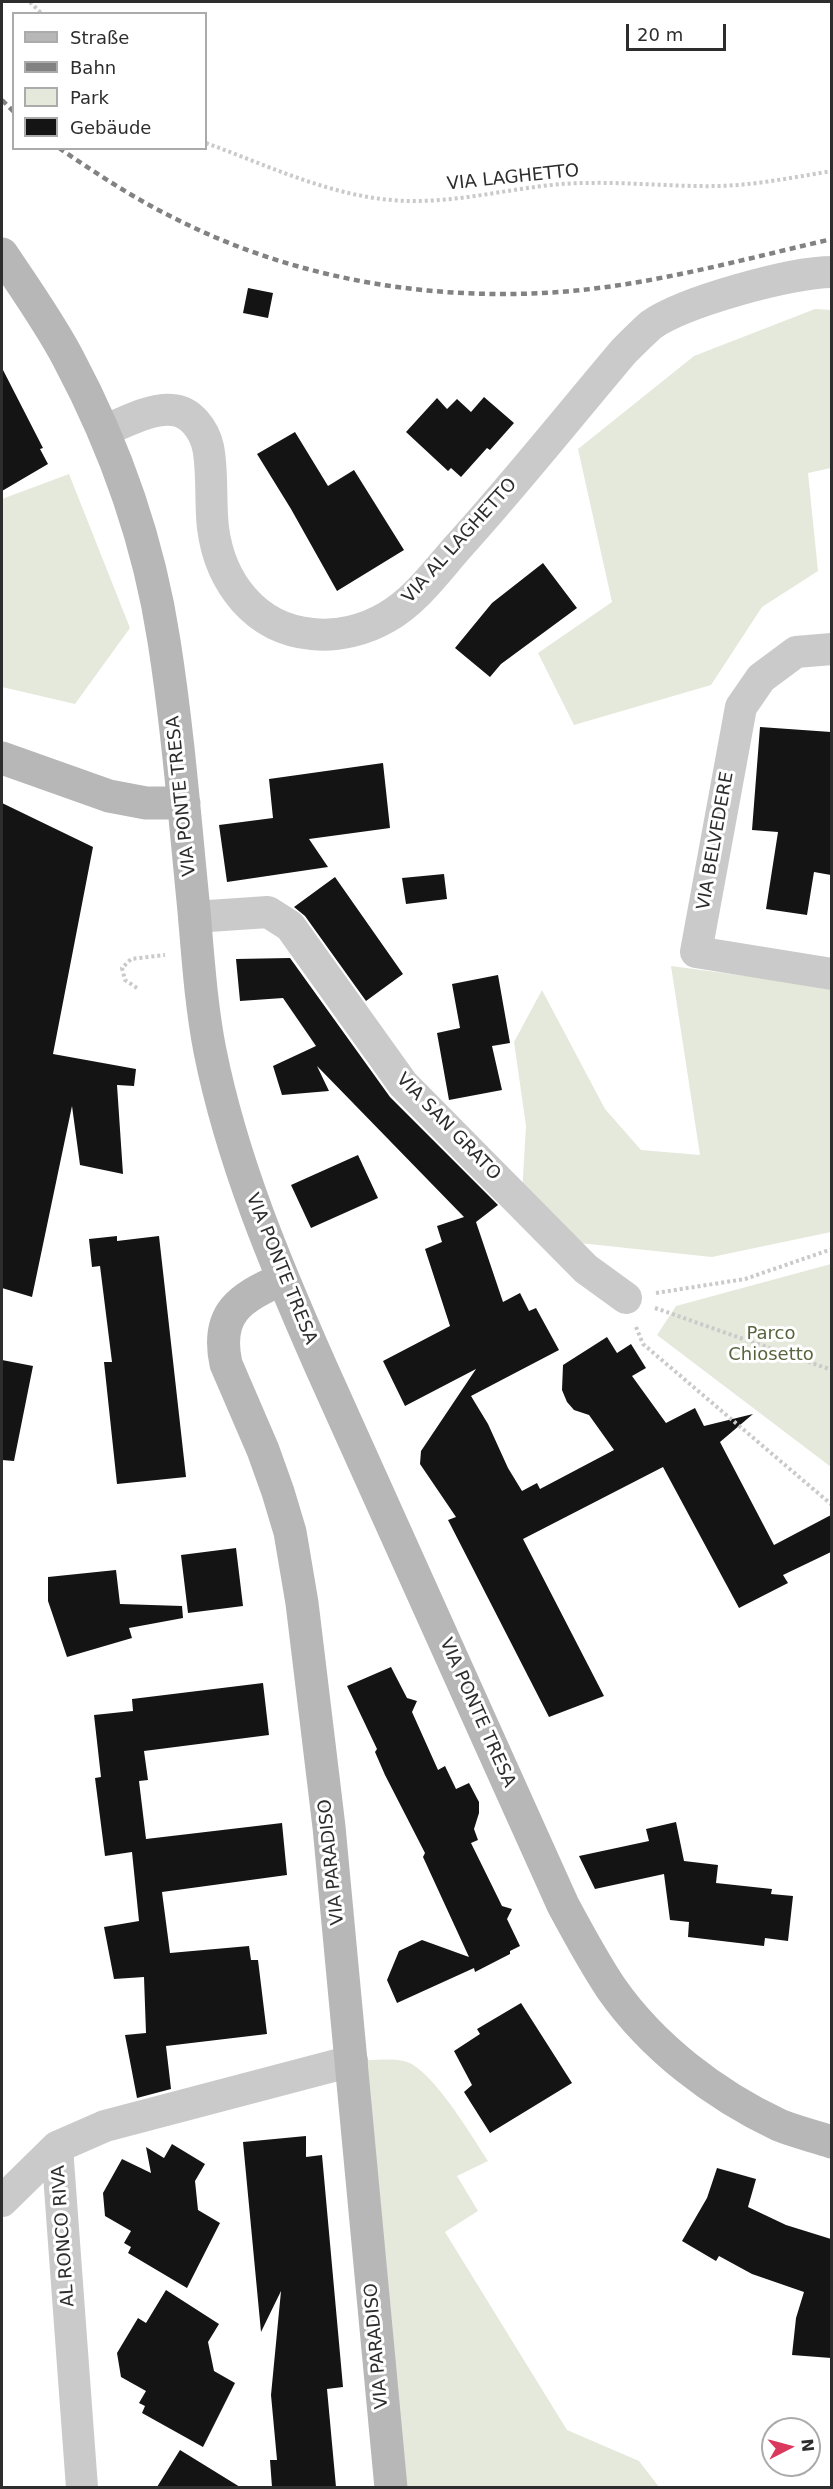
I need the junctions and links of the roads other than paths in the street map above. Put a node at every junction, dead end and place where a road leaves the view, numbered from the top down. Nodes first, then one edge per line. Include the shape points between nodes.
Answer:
1 (2, 254) edge
2 (831, 272) edge
3 (103, 431) junction
4 (831, 649) edge
5 (2, 758) edge
6 (184, 803) junction
7 (194, 917) junction
8 (831, 974) edge
9 (282, 1279) junction
10 (626, 1298) road end
11 (352, 2061) junction
12 (831, 2142) edge
13 (57, 2147) junction
14 (2, 2201) edge
15 (82, 2487) edge
16 (390, 2487) edge

1 - 3 main road, VIA PONTE TRESA via 68,357
2 - 3 street, VIA AL LAGHETTO via 765,282 652,324 624,351 411,600 387,617 356,630 315,635 293,632 262,617 239,595 225,574 216,548 207,445 192,419 179,412 159,411
3 - 6 main road, VIA PONTE TRESA via 134,516 155,592
4 - 8 street, VIA BELVEDERE via 796,652 761,678 741,707 696,952
5 - 6 main road via 109,796 146,803
6 - 7 main road, VIA PONTE TRESA
7 - 9 main road, VIA PONTE TRESA via 203,1011 221,1101
7 - 10 street, VIA SAN GRATO via 268,912 290,926 403,1084 586,1269
9 - 11 main road, VIA PARADISO via 246,1297 230,1313 223,1350 290,1532 329,1827
9 - 12 main road, VIA PONTE TRESA via 563,1905 612,1990 638,2022 706,2082 782,2126
11 - 13 street, AL RONCO RIVA via 105,2126
11 - 16 main road, VIA PARADISO
13 - 14 street
13 - 15 street, AL RONCO RIVA

